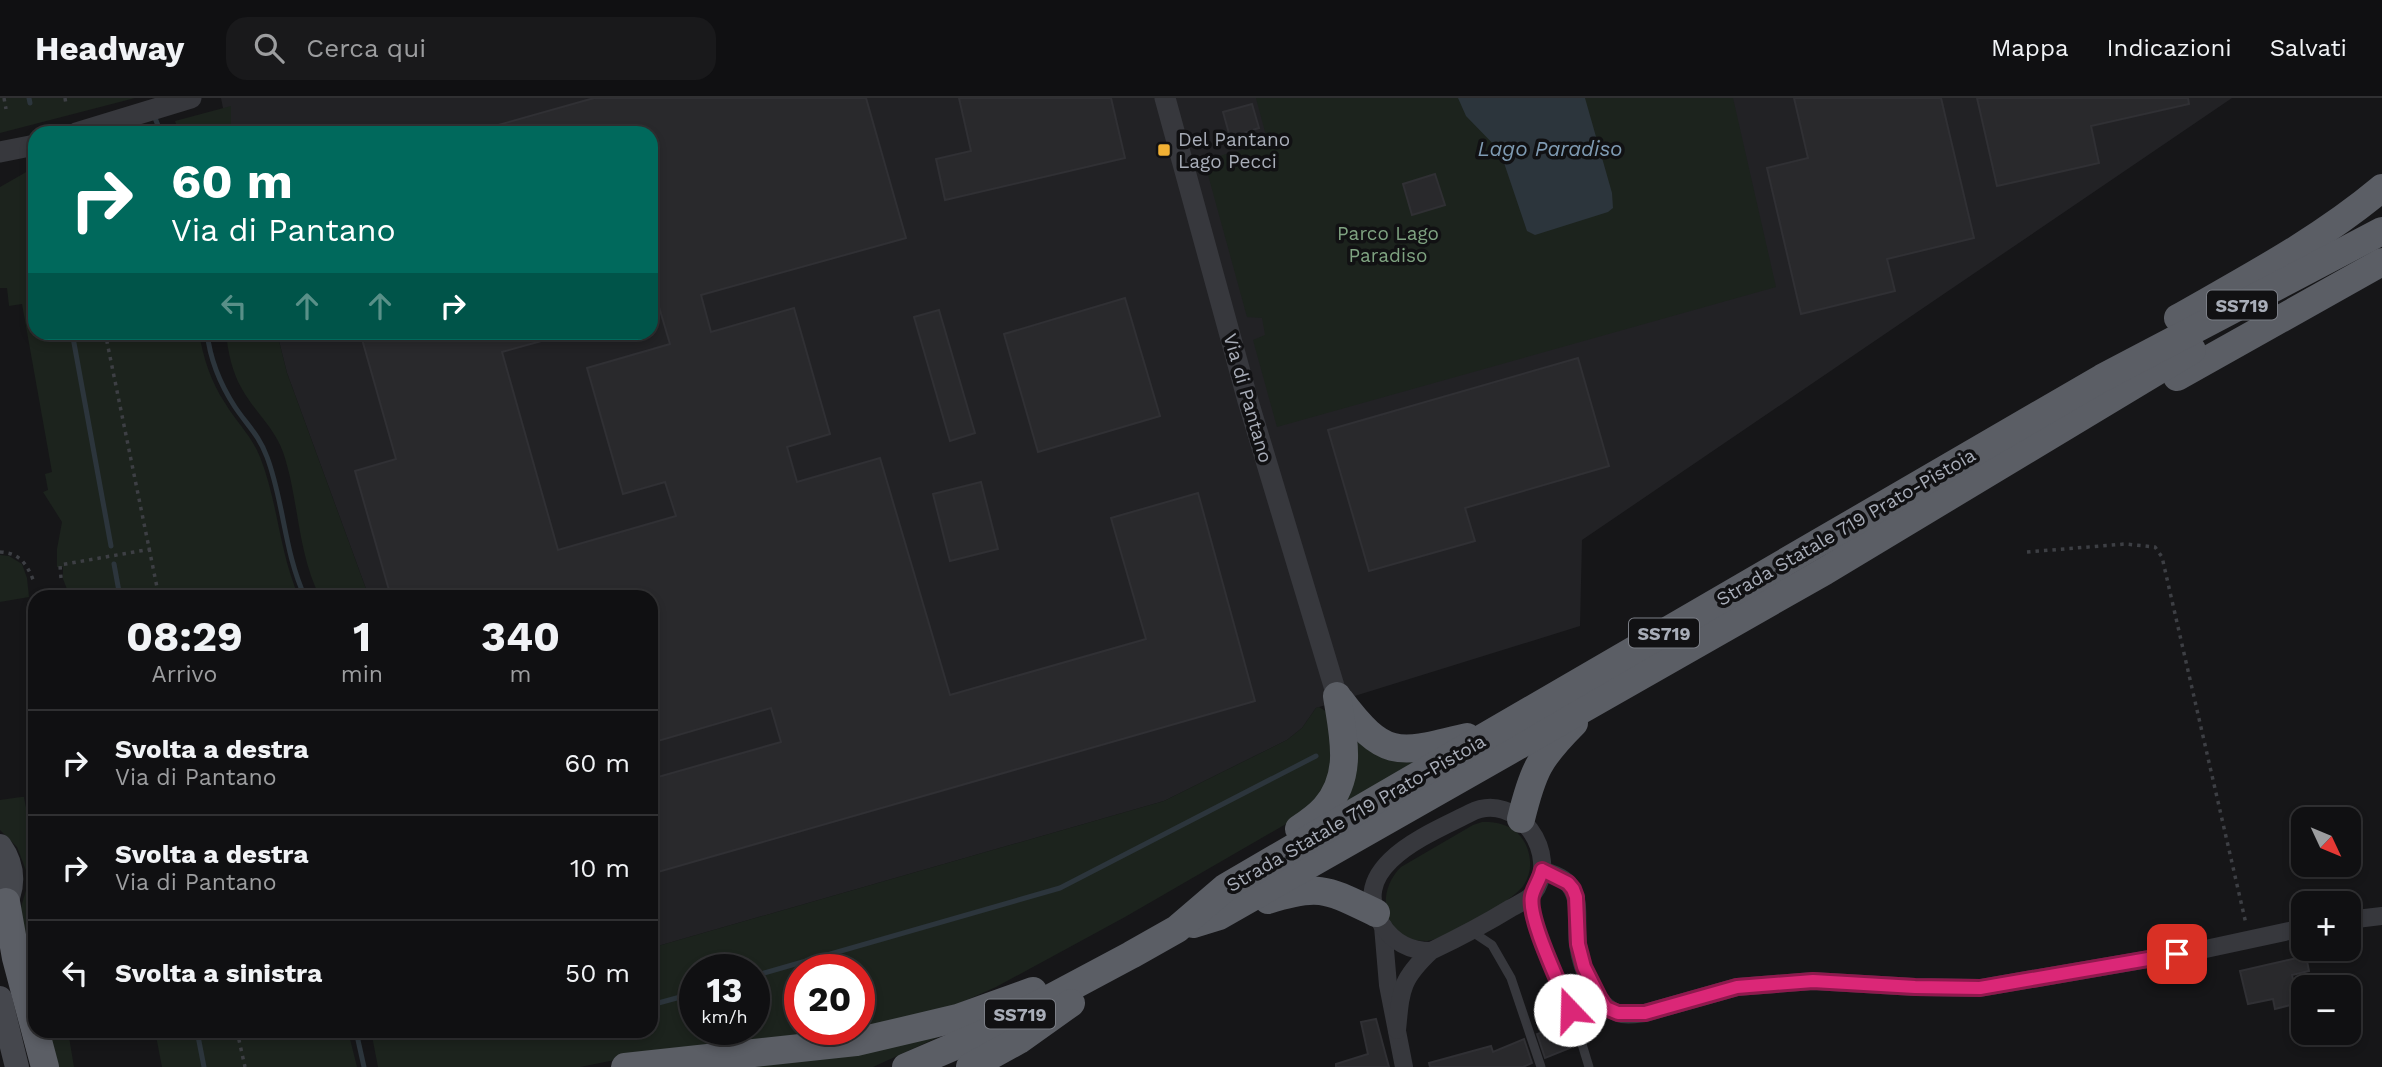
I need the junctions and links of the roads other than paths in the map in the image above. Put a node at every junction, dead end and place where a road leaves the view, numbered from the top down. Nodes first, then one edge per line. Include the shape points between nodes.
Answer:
1 (1165, 98) edge
2 (185, 100) edge
3 (99, 126) edge
4 (19, 149) edge
5 (0, 169) edge
6 (2382, 188) edge
7 (2382, 231) edge
8 (2382, 262) edge
9 (2113, 386) junction
10 (1337, 696) junction
11 (1597, 700) junction
12 (1497, 730) junction
13 (1521, 819) junction
14 (0, 846) edge
15 (1542, 870) junction
16 (1226, 887) junction
17 (1532, 896) junction
18 (3, 907) edge
19 (1219, 916) junction
20 (2382, 916) edge
21 (2361, 918) edge
22 (1379, 920) junction
23 (1177, 929) junction
24 (1471, 931) junction
25 (2291, 931) edge
26 (1431, 951) junction
27 (1131, 955) junction
28 (0, 998) edge
29 (28, 1003) edge
30 (1397, 1030) junction
31 (37, 1038) edge
32 (17, 1067) edge
33 (45, 1067) edge
34 (625, 1067) edge
35 (906, 1067) edge
36 (970, 1067) edge
37 (1404, 1067) edge
38 (1541, 1067) edge
39 (1589, 1067) edge

1 - 10 street, Via di Pantano via 1248,401
2 - 3 street
4 - 5 street
6 - 9 highway via 2308,242 2141,340
7 - 9 highway, Strada Statale 719 Prato-Pistoia / SS719
8 - 9 highway via 2181,376
9 - 11 highway, Strada Statale 719 Prato-Pistoia / SS719 via 1825,570
9 - 12 highway, Strada Statale 719 Prato-Pistoia / SS719
10 - 12 highway via 1371,738 1390,748 1410,749
10 - 16 highway via 1345,766 1335,795 1325,809
11 - 13 highway via 1539,762
11 - 19 highway, Strada Statale 719 Prato-Pistoia / SS719
12 - 16 highway, Strada Statale 719 Prato-Pistoia / SS719
13 - 15 street via 1539,847
13 - 22 street via 1502,809 1479,808 1409,844 1378,878 1374,890
14 - 18 main road via 12,876
15 - 17 street
15 - 25 street via 1573,889 1578,944 1599,997 1606,1008 1631,1015 1737,987 1813,981 1980,988
16 - 23 highway, Strada Statale 719 Prato-Pistoia / SS719
17 - 24 street
17 - 39 lane via 1536,929
18 - 29 highway
19 - 22 highway via 1317,889 1337,895
19 - 23 highway, Strada Statale 719 Prato-Pistoia / SS719
20 - 21 street
22 - 26 street via 1404,946
22 - 30 street
23 - 27 highway, Strada Statale 719 Prato-Pistoia / SS719
24 - 26 street
24 - 38 lane via 1492,945 1511,978
26 - 30 street via 1401,987
27 - 34 highway via 958,1018 856,1042
27 - 35 highway, Strada Statale 719 Prato-Pistoia / SS719 via 984,1034
27 - 36 highway via 1042,1025
28 - 32 main road
30 - 37 street
31 - 33 highway

